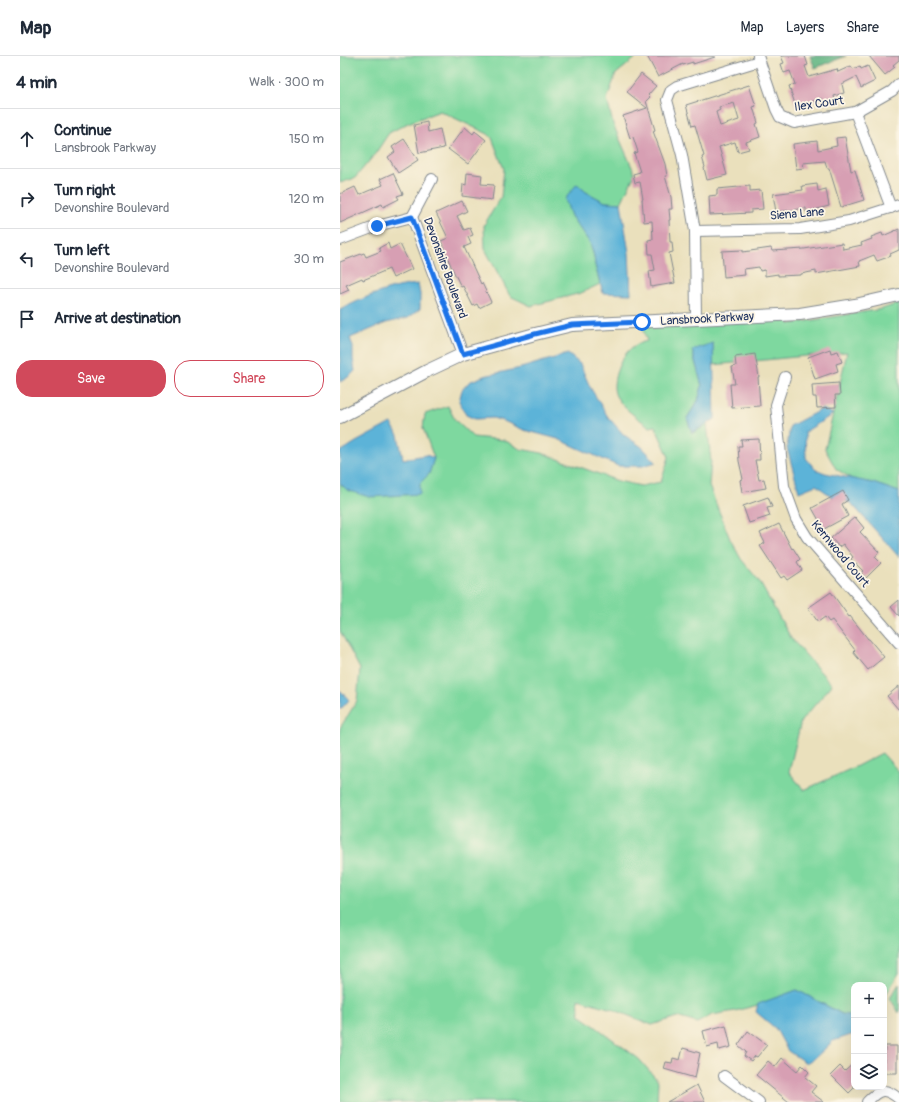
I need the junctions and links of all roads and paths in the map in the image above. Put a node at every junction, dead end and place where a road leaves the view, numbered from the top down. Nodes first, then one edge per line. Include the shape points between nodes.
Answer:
1 (758, 58) edge
2 (899, 84) edge
3 (855, 112) junction
4 (432, 180) dead end
5 (895, 206) edge
6 (412, 217) junction
7 (694, 231) junction
8 (340, 240) edge
9 (899, 294) edge
10 (696, 319) junction
11 (463, 354) junction
12 (785, 377) dead end
13 (340, 417) edge
14 (899, 643) edge
15 (724, 1076) dead end
16 (899, 1099) edge
17 (759, 1102) edge
18 (867, 1102) edge

1 - 3 street, Ilex Court via 780,117 794,123
1 - 7 street via 677,86 671,90 667,100 683,162
2 - 3 street, Ilex Court via 892,91
3 - 5 street
4 - 6 street
5 - 7 street, Siena Lane via 849,222 800,230
6 - 8 street, Devonshire Boulevard via 377,226
6 - 11 street, Devonshire Boulevard
7 - 10 street
9 - 10 street, Lansbrook Parkway via 855,306 800,314
10 - 11 street, Lansbrook Parkway via 572,325
11 - 13 street, Lansbrook Parkway
12 - 14 street, Kernwood Court via 776,405 784,486 796,519 807,537
15 - 17 street
16 - 18 street via 890,1091 882,1090

